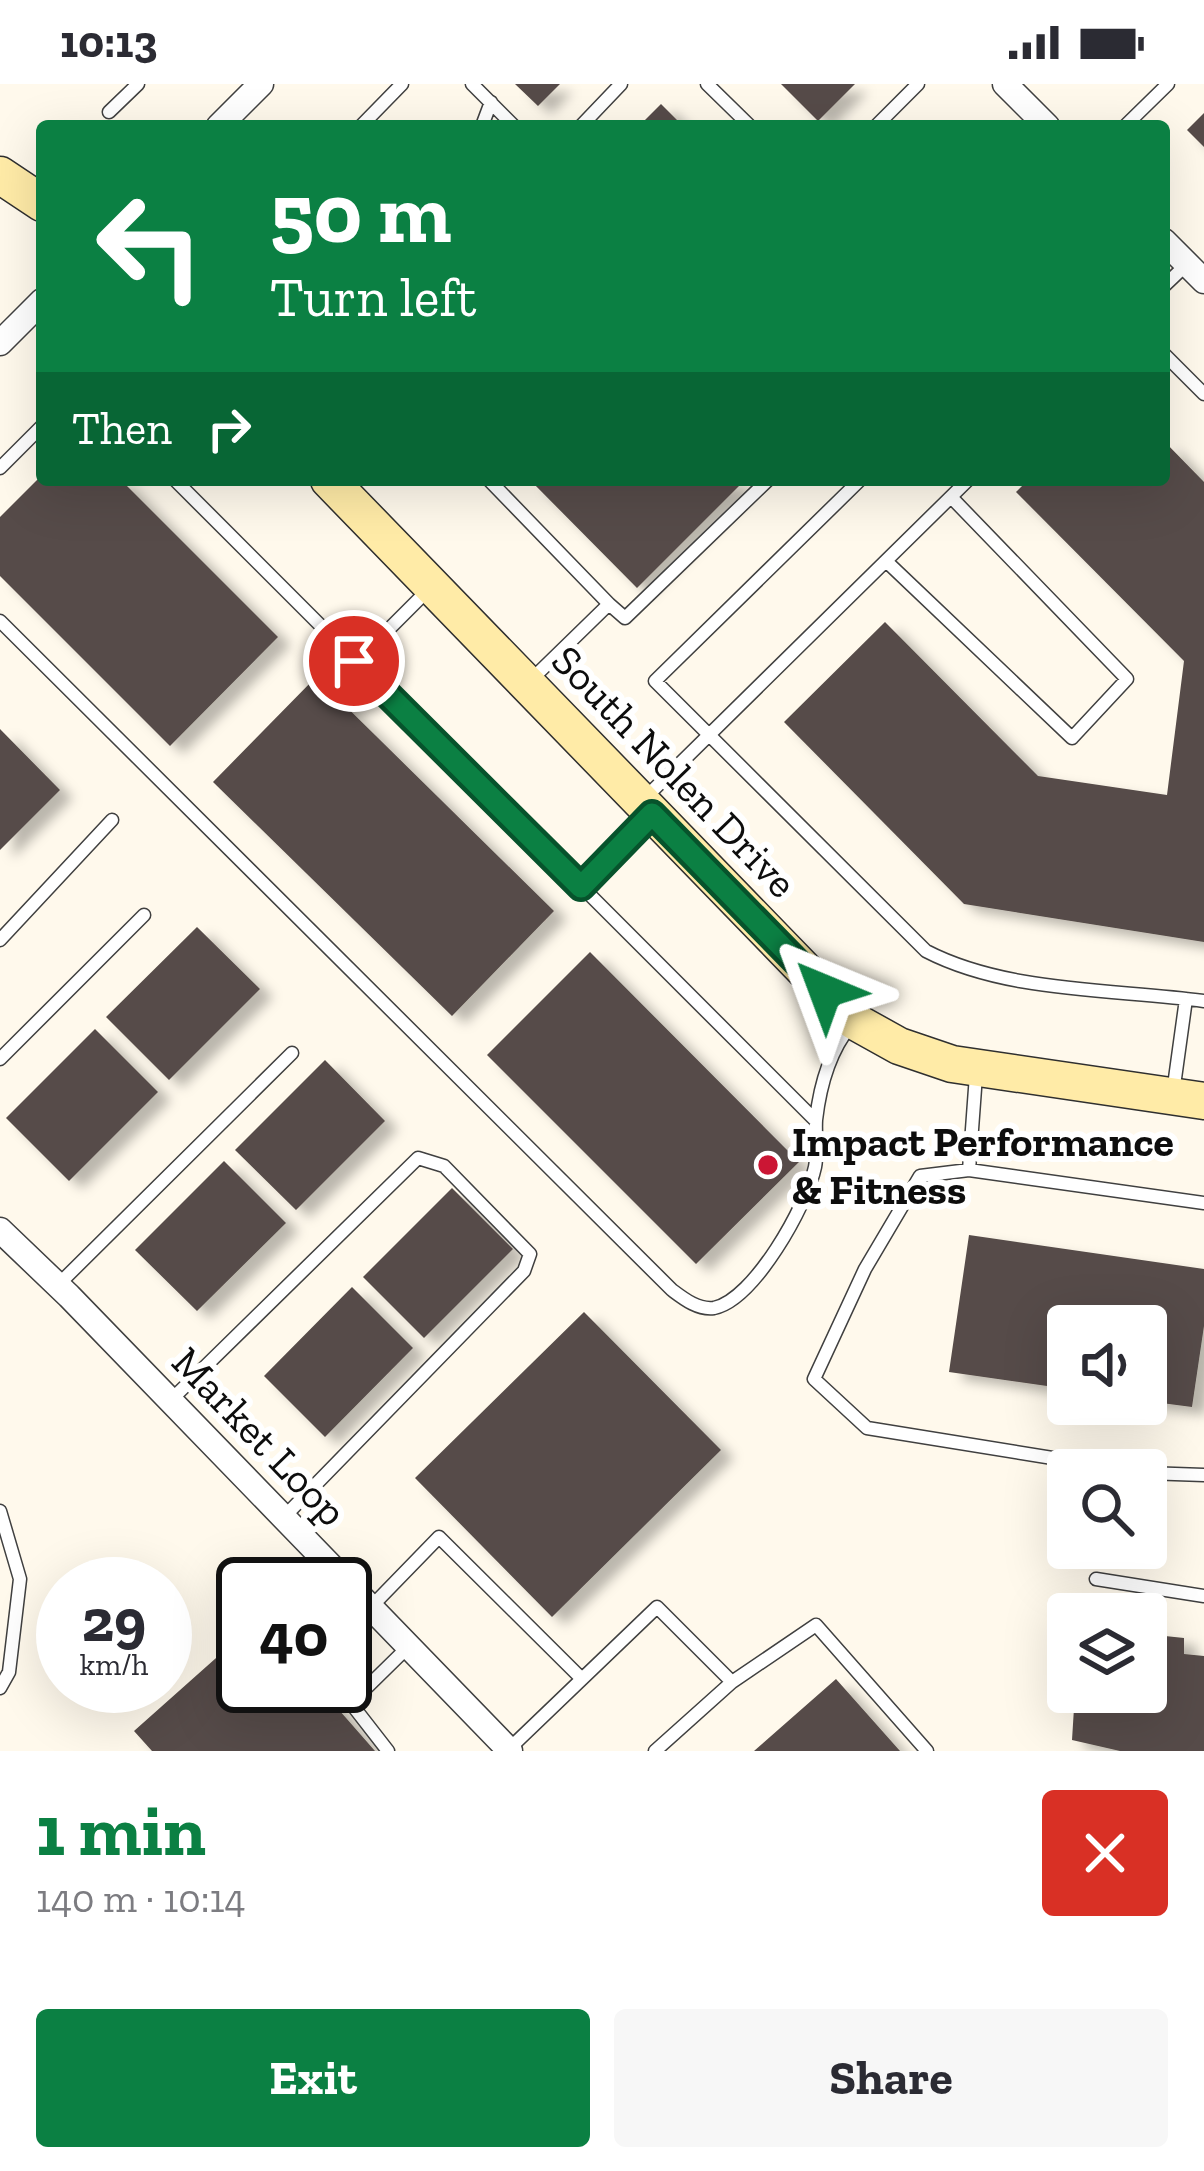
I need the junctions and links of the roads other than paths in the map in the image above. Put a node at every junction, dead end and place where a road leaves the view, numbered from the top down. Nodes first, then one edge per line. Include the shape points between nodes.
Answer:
1 (138, 84) edge
2 (261, 84) edge
3 (402, 84) edge
4 (472, 84) edge
5 (621, 84) edge
6 (707, 84) edge
7 (918, 84) edge
8 (1005, 84) edge
9 (1168, 84) edge
10 (491, 102) junction
11 (110, 112) dead end
12 (225, 120) edge
13 (367, 120) edge
14 (484, 120) edge
15 (508, 120) edge
16 (586, 120) edge
17 (744, 120) edge
18 (882, 120) edge
19 (1042, 120) edge
20 (1131, 120) edge
21 (0, 176) edge
22 (36, 199) edge
23 (1170, 247) edge
24 (1196, 272) edge
25 (36, 307) edge
26 (0, 343) edge
27 (1170, 360) edge
28 (1204, 394) edge
29 (36, 432) edge
30 (0, 467) edge
31 (181, 486) edge
32 (335, 486) edge
33 (495, 486) edge
34 (762, 486) edge
35 (854, 486) edge
36 (962, 486) edge
37 (951, 497) junction
38 (886, 561) junction
39 (431, 586) junction
40 (609, 604) junction
41 (0, 621) edge
42 (356, 662) junction
43 (527, 684) junction
44 (709, 735) junction
45 (647, 808) junction
46 (112, 820) dead end
47 (581, 887) junction
48 (144, 914) dead end
49 (0, 940) edge
50 (1186, 998) junction
51 (1204, 1001) edge
52 (854, 1021) junction
53 (292, 1053) dead end
54 (0, 1059) edge
55 (977, 1067) junction
56 (1188, 1099) edge
57 (816, 1121) junction
58 (968, 1170) junction
59 (1204, 1203) edge
60 (0, 1229) edge
61 (58, 1285) junction
62 (171, 1400) junction
63 (1047, 1457) edge
64 (1167, 1474) edge
65 (1204, 1475) edge
66 (0, 1511) edge
67 (284, 1517) junction
68 (323, 1557) edge
69 (1096, 1579) dead end
70 (1204, 1596) edge
71 (372, 1606) edge
72 (372, 1608) edge
73 (409, 1646) junction
74 (582, 1679) junction
75 (732, 1682) junction
76 (0, 1688) edge
77 (510, 1750) edge
78 (388, 1751) edge
79 (655, 1751) edge
80 (927, 1751) edge

1 - 11 lane
2 - 12 street
3 - 13 lane
4 - 10 lane
5 - 16 lane
6 - 17 lane
7 - 18 lane
8 - 19 street
9 - 20 lane
10 - 14 lane
10 - 15 lane
21 - 22 street
23 - 24 street
25 - 26 street
27 - 28 lane
29 - 30 lane
31 - 42 lane
32 - 39 street, South Nolen Drive
33 - 40 lane
34 - 40 lane via 625,618
35 - 44 lane via 655,681
36 - 37 lane
37 - 38 lane
37 - 38 lane via 1127,679 1072,738
38 - 44 lane
39 - 42 lane
39 - 43 street, South Nolen Drive
40 - 43 lane
41 - 57 lane via 692,1305 711,1309 734,1299 760,1273 805,1196 816,1165
42 - 47 lane
43 - 45 street, South Nolen Drive
44 - 45 lane
44 - 50 lane via 926,951 994,977
45 - 47 lane
45 - 52 street, South Nolen Drive
46 - 49 lane
47 - 57 lane
48 - 54 lane
50 - 51 lane
50 - 56 lane
52 - 55 street, South Nolen Drive via 899,1046
52 - 57 lane via 832,1048
53 - 61 lane
55 - 56 street, South Nolen Drive
55 - 58 lane
58 - 59 lane
58 - 63 lane via 920,1176 814,1378 867,1428
60 - 61 street, Market Loop
61 - 62 street, Market Loop
62 - 67 street, Market Loop
62 - 67 lane via 418,1158 444,1166 530,1254 524,1271
64 - 65 lane
66 - 76 lane via 20,1579
67 - 68 street, Market Loop
69 - 70 lane
71 - 74 lane via 439,1538
72 - 73 street, Market Loop
73 - 77 street, Market Loop
73 - 78 lane via 353,1706
74 - 75 lane via 657,1607
74 - 77 lane
75 - 79 lane
75 - 80 lane via 816,1624

